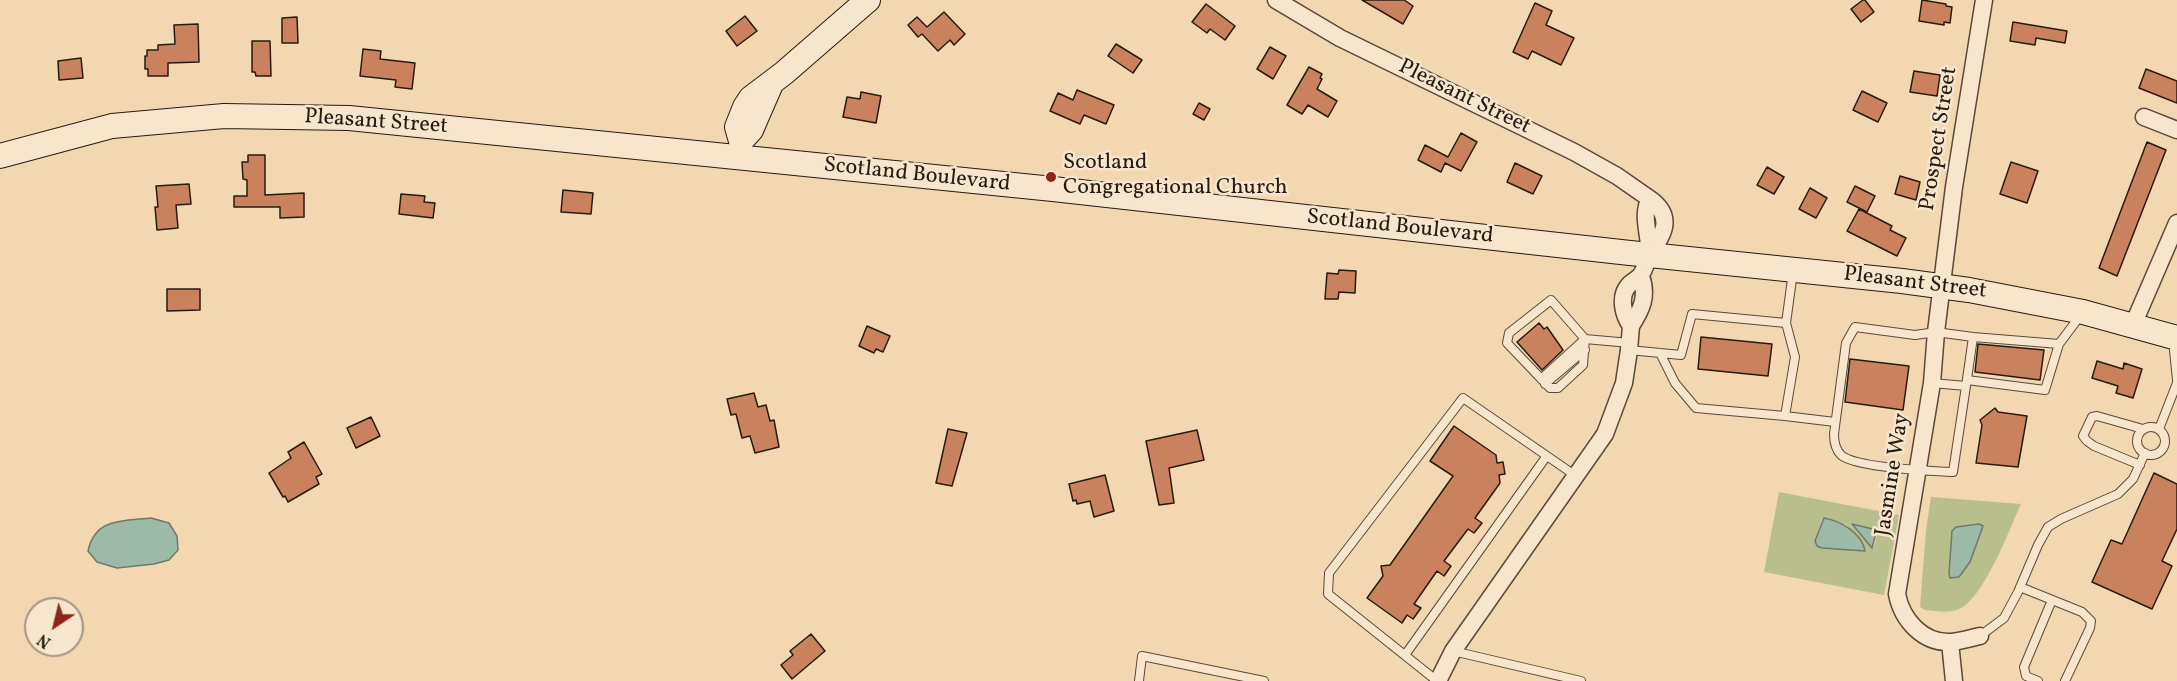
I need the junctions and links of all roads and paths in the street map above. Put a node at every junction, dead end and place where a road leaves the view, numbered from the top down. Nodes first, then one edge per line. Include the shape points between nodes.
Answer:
1 (868, 0) edge
2 (1276, 0) edge
3 (1984, 0) edge
4 (2144, 117) dead end
5 (2177, 130) edge
6 (739, 150) junction
7 (0, 156) edge
8 (2177, 223) edge
9 (1645, 266) junction
10 (1793, 270) junction
11 (1942, 286) junction
12 (2083, 312) junction
13 (1786, 323) junction
14 (2133, 325) junction
15 (1936, 332) junction
16 (1973, 337) junction
17 (2175, 337) edge
18 (1585, 339) junction
19 (1630, 340) junction
20 (2059, 344) junction
21 (1660, 353) junction
22 (1543, 381) junction
23 (2177, 382) edge
24 (1932, 383) junction
25 (1967, 383) junction
26 (1785, 416) junction
27 (1835, 422) junction
28 (2143, 429) junction
29 (2159, 429) junction
30 (2145, 453) junction
31 (1546, 457) junction
32 (2140, 465) junction
33 (1918, 471) junction
34 (1576, 476) junction
35 (2020, 587) junction
36 (2052, 600) junction
37 (1980, 636) joint
38 (1950, 642) junction
39 (1453, 651) junction
40 (1405, 656) junction
41 (1139, 681) edge
42 (1264, 681) edge
43 (1438, 681) edge
44 (1581, 681) edge
45 (1954, 681) edge
46 (2038, 681) edge
47 (2065, 681) edge

1 - 6 main road via 771,84 759,90 745,107 737,127
2 - 9 street, Pleasant Street via 1340,38 1581,156 1657,204 1663,213 1664,233
3 - 11 street, Prospect Street
4 - 5 street
6 - 7 main road, Pleasant Street via 349,118 224,116 111,126
6 - 9 main road, Scotland Boulevard
8 - 14 street
9 - 10 main road, Pleasant Street
9 - 19 street via 1624,295
10 - 11 main road, Pleasant Street
10 - 13 lane
11 - 12 main road, Pleasant Street
11 - 15 street, Jasmine Way
12 - 14 main road, Pleasant Street
12 - 20 lane
13 - 21 lane via 1692,314 1681,355
13 - 26 lane via 1795,357
14 - 17 main road, Pleasant Street
15 - 16 lane
15 - 24 street, Jasmine Way
15 - 27 lane via 1916,335 1855,327 1846,343
16 - 20 lane
16 - 25 lane
17 - 23 lane
18 - 19 lane
18 - 22 lane
18 - 22 lane via 1583,365 1558,388 1550,388
18 - 22 lane via 1551,300 1509,333 1507,343
19 - 21 lane
19 - 34 street via 1624,383 1605,434
20 - 25 lane via 2045,390
21 - 26 lane via 1675,383 1696,408
23 - 29 lane
24 - 25 lane
24 - 33 street, Jasmine Way
25 - 33 lane via 1953,472
26 - 27 lane
27 - 33 lane via 1834,443 1850,461
28 - 29 lane
28 - 30 lane via 2137,442
28 - 32 lane via 2097,416 2092,417 2083,436 2094,446
29 - 30 lane via 2165,441 2163,448 2158,453
30 - 32 lane
31 - 34 lane
31 - 40 lane
31 - 40 lane via 1463,399 1329,573 1328,594
32 - 35 lane via 2129,485 2118,494 2048,527
33 - 38 street, Jasmine Way via 1899,605 1911,625 1922,634
34 - 39 street
35 - 36 lane
35 - 37 lane via 2004,618
36 - 46 lane via 2024,668 2026,676
36 - 47 lane via 2082,612 2091,621
37 - 38 street, Jasmine Way
38 - 45 street
39 - 43 street
39 - 44 lane
40 - 43 lane
41 - 42 lane via 1142,656

